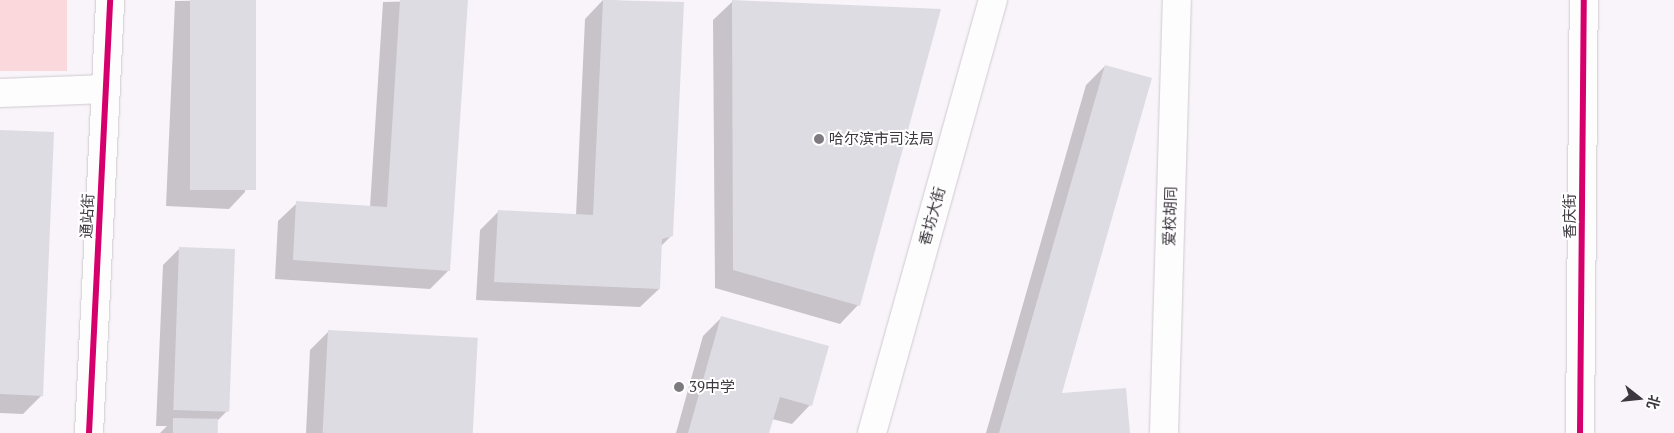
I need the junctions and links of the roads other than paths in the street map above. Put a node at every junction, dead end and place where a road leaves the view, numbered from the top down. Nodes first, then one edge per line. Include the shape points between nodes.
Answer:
1 (110, 0) edge
2 (993, 0) edge
3 (1177, 0) edge
4 (1584, 0) edge
5 (106, 89) junction
6 (0, 93) edge
7 (89, 433) edge
8 (872, 433) edge
9 (1164, 433) edge
10 (1580, 433) edge

1 - 5 street, 通站街
2 - 8 street, 香坊大街
3 - 9 street, 爱校胡同
4 - 10 street, 香庆街
5 - 6 street
5 - 7 street, 通站街

